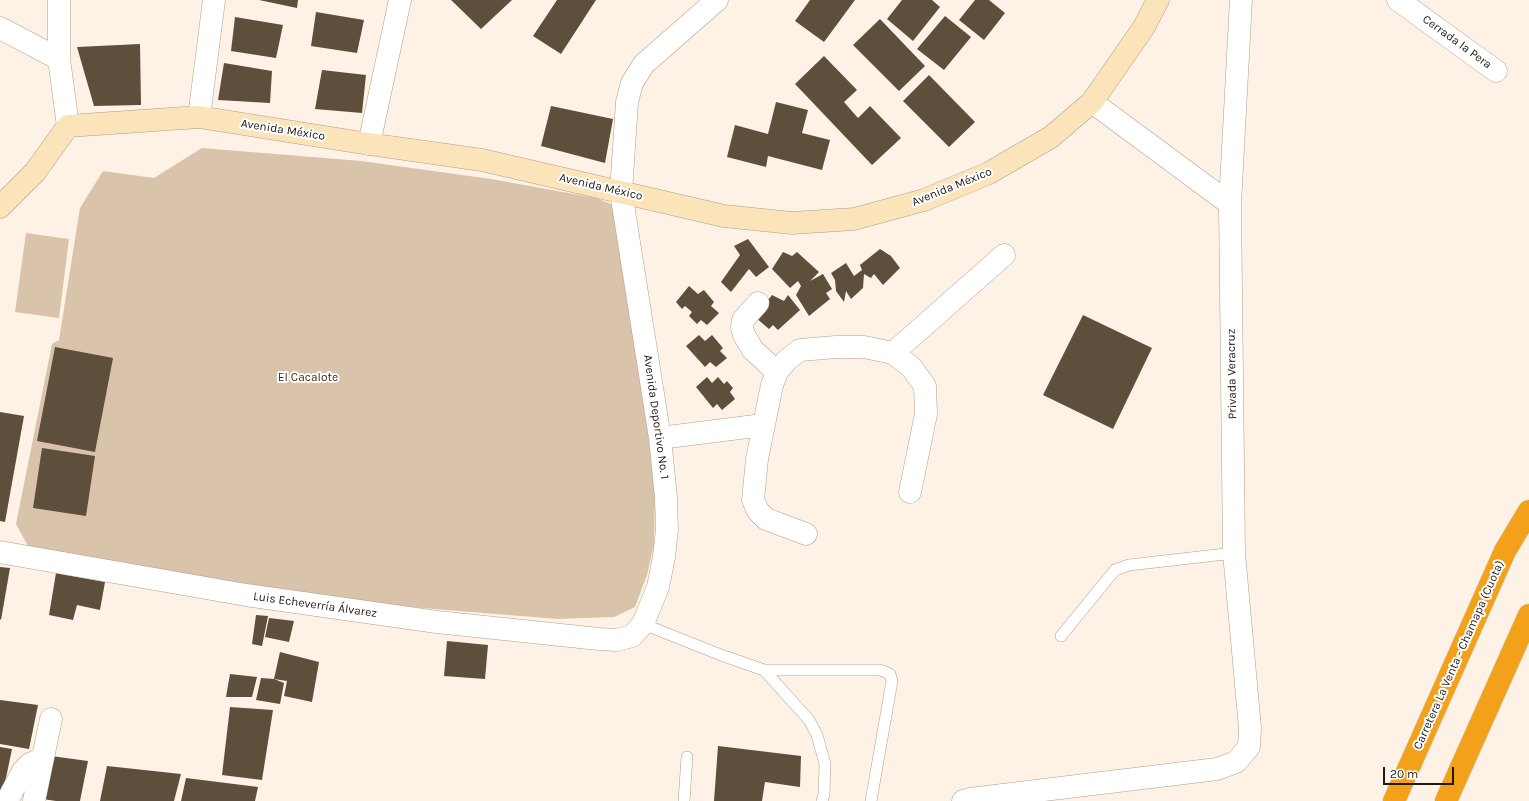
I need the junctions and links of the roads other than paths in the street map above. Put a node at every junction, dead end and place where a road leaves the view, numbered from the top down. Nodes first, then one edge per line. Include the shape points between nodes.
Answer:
1 (59, 0) edge
2 (214, 0) edge
3 (400, 0) edge
4 (717, 0) edge
5 (1158, 0) edge
6 (1241, 0) edge
7 (1398, 0) edge
8 (0, 28) edge
9 (58, 59) junction
10 (1496, 70) dead end
11 (1092, 102) junction
12 (199, 117) junction
13 (68, 126) junction
14 (369, 144) junction
15 (621, 192) junction
16 (1230, 204) junction
17 (0, 207) edge
18 (1004, 255) dead end
19 (758, 303) dead end
20 (892, 353) junction
21 (777, 372) junction
22 (763, 425) junction
23 (660, 438) junction
24 (910, 492) dead end
25 (1529, 511) edge
26 (806, 534) dead end
27 (0, 552) edge
28 (1234, 553) junction
29 (1529, 615) edge
30 (638, 630) junction
31 (1061, 636) dead end
32 (764, 670) junction
33 (51, 719) dead end
34 (687, 757) dead end
35 (43, 758) junction
36 (7, 801) edge
37 (34, 801) edge
38 (684, 801) edge
39 (822, 801) edge
40 (871, 801) edge
41 (963, 801) edge
42 (1394, 801) edge
43 (1446, 801) edge

1 - 9 street
2 - 12 street
3 - 14 street
4 - 15 street, Avenida Deportivo No. 1 via 644,64 632,83 627,102
5 - 11 main road, Avenida México via 1144,27
6 - 16 street, Privada Veracruz
7 - 10 street, Cerrada la Pera
8 - 9 street
9 - 13 street
11 - 15 main road, Avenida México via 1051,137 989,173 924,200 854,218 792,223 724,216
11 - 16 street
12 - 13 main road, Avenida México
12 - 14 main road, Avenida México
13 - 17 main road via 35,172
14 - 15 main road, Avenida México via 482,160
15 - 23 street, Avenida Deportivo No. 1
16 - 28 street, Privada Veracruz
18 - 20 street
19 - 21 street via 743,320 744,335 753,350
20 - 21 street via 864,347 800,350
20 - 24 street via 911,367 925,386 926,414
21 - 22 street
22 - 23 street
22 - 26 street via 753,500 758,512 766,519
23 - 30 street, Avenida Deportivo No. 1 via 666,498 667,530 664,557 658,587
25 - 42 highway, Carretera La Venta - Chamapa (Cuota) via 1505,550
27 - 30 street, Luis Echeverría Álvarez via 246,595 437,622 599,640 616,640
28 - 31 lane via 1129,565 1115,570
28 - 41 street, Privada Veracruz via 1250,728 1248,747 1236,762 1217,769
29 - 43 highway
30 - 32 lane
32 - 39 lane via 808,720 816,735 825,764
32 - 40 lane via 880,670 890,674 892,681
33 - 35 street
34 - 38 lane
35 - 36 street via 30,764 23,771
35 - 37 street

